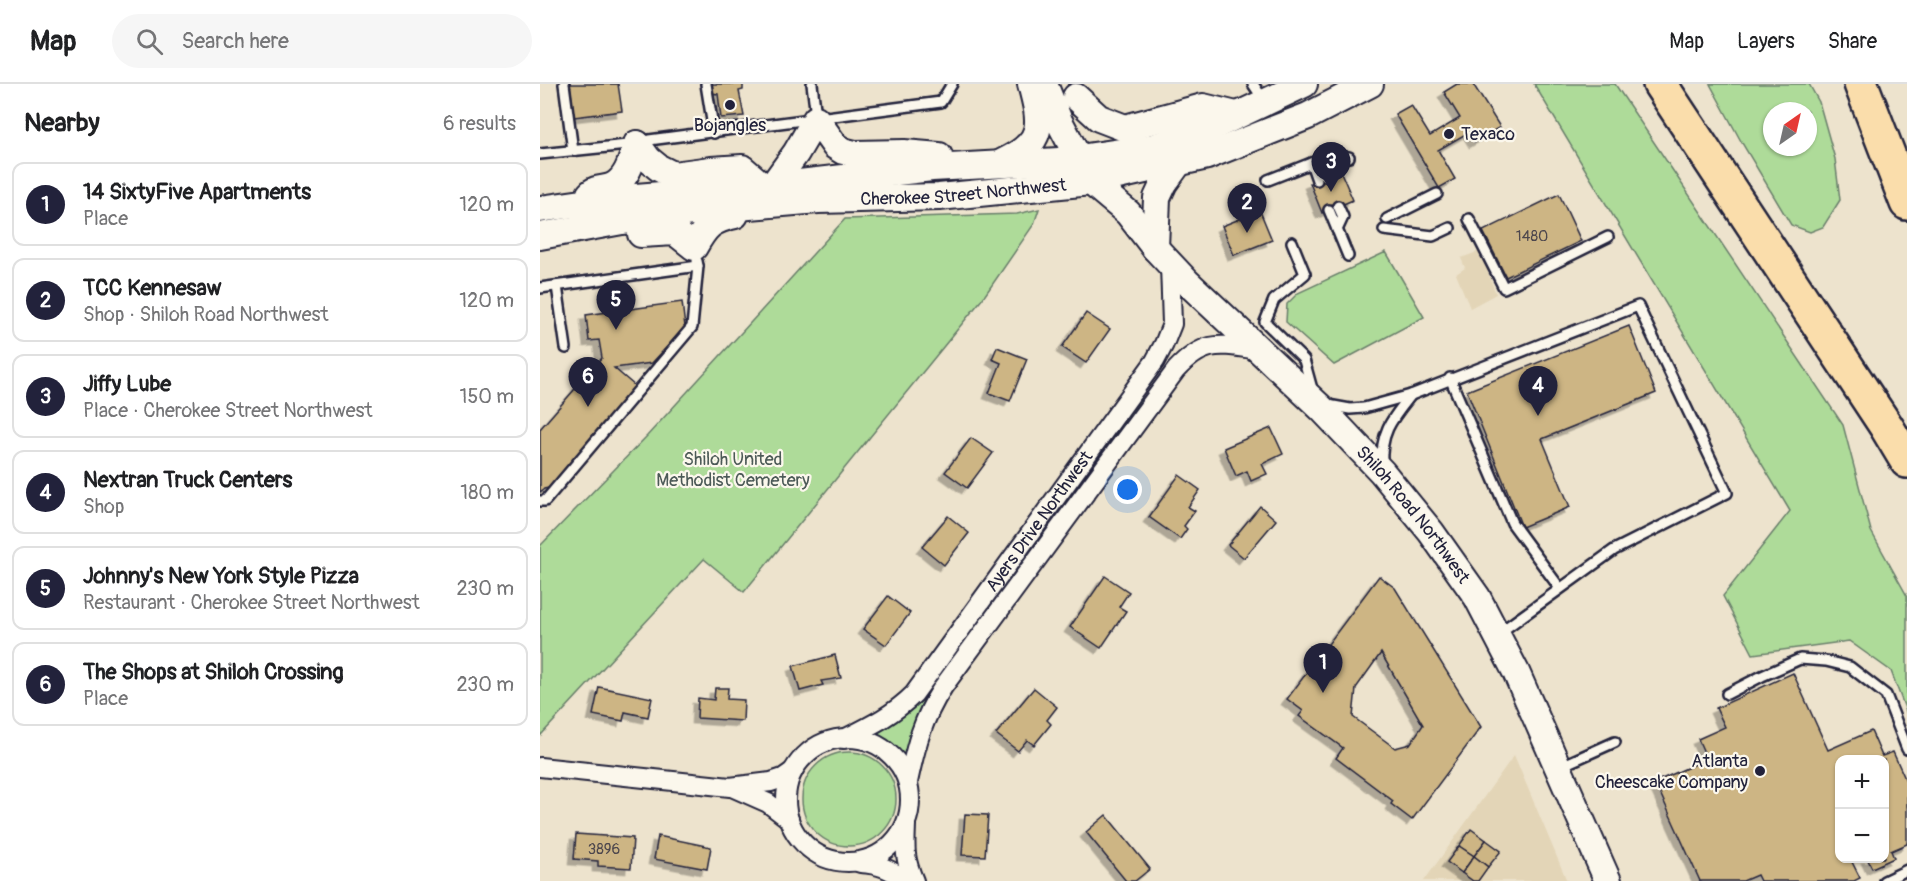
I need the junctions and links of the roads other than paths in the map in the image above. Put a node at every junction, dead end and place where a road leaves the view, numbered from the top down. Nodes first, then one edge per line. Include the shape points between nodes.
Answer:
1 (564, 84) edge
2 (706, 84) edge
3 (812, 84) edge
4 (952, 84) edge
5 (1031, 84) edge
6 (1044, 84) edge
7 (1304, 84) edge
8 (1370, 84) edge
9 (1660, 84) edge
10 (1861, 84) edge
11 (1074, 91) edge
12 (1259, 94) edge
13 (1236, 115) junction
14 (816, 119) junction
15 (714, 133) junction
16 (637, 144) junction
17 (573, 151) junction
18 (540, 154) edge
19 (1349, 157) dead end
20 (1079, 158) junction
21 (1180, 161) junction
22 (1315, 161) junction
23 (1000, 164) junction
24 (963, 167) junction
25 (1103, 171) junction
26 (1322, 178) dead end
27 (1268, 180) dead end
28 (774, 192) junction
29 (1437, 194) dead end
30 (1907, 203) edge
31 (581, 204) junction
32 (1334, 208) dead end
33 (540, 209) edge
34 (1388, 219) dead end
35 (1469, 219) dead end
36 (1450, 228) dead end
37 (1384, 230) dead end
38 (551, 234) edge
39 (1608, 237) dead end
40 (1292, 242) dead end
41 (1162, 256) junction
42 (1348, 256) dead end
43 (696, 257) junction
44 (557, 286) junction
45 (540, 288) edge
46 (566, 348) dead end
47 (1260, 350) junction
48 (1450, 378) junction
49 (1411, 395) junction
50 (1316, 402) junction
51 (1907, 461) edge
52 (1382, 472) junction
53 (540, 501) edge
54 (1559, 587) junction
55 (1497, 634) junction
56 (1727, 694) dead end
57 (844, 739) junction
58 (1614, 742) dead end
59 (1907, 749) edge
60 (540, 767) edge
61 (1559, 767) junction
62 (793, 771) junction
63 (908, 782) junction
64 (730, 787) junction
65 (789, 819) junction
66 (907, 823) junction
67 (849, 862) junction
68 (1907, 870) edge
69 (906, 881) edge
70 (914, 881) edge
71 (1608, 881) edge
72 (1884, 881) edge

1 - 17 lane
2 - 15 lane
3 - 14 lane
4 - 14 lane via 941,102
5 - 23 main road via 1038,114 1037,130 1023,152
6 - 20 main road, Shiloh Road Northwest
7 - 12 main road, Cherokee Street Northwest
8 - 21 main road, Cherokee Street Northwest via 1308,116 1207,156
9 - 51 highway
10 - 30 highway
11 - 13 main road via 1099,118 1125,128 1203,107
11 - 25 main road, Shiloh Road Northwest
12 - 13 main road, Cherokee Street Northwest
13 - 25 main road, Cherokee Street Northwest
14 - 15 lane
14 - 24 main road via 843,151 941,156
14 - 28 main road
15 - 16 lane
16 - 17 lane
16 - 28 main road via 648,159 673,175 742,168
16 - 31 main road via 626,173 613,186 593,190
17 - 18 lane
19 - 22 lane
20 - 23 main road, Cherokee Street Northwest
20 - 25 main road, Shiloh Road Northwest
21 - 25 main road, Cherokee Street Northwest
21 - 41 main road via 1157,198
22 - 26 lane
22 - 27 lane
23 - 24 main road, Cherokee Street Northwest
24 - 28 main road, Cherokee Street Northwest via 932,168
25 - 28 main road, Cherokee Street Northwest via 939,197 818,200
25 - 41 main road, Shiloh Road Northwest via 1128,213
28 - 31 main road, Cherokee Street Northwest via 670,193
28 - 38 main road, Cherokee Street Northwest
28 - 43 main road via 704,229
29 - 34 lane
31 - 33 main road, Cherokee Street Northwest
32 - 42 lane via 1337,230
35 - 39 lane via 1504,288
36 - 37 lane via 1433,237
38 - 43 main road via 574,242 675,232
40 - 50 lane via 1305,274 1274,300 1265,322 1304,360
41 - 47 main road, Shiloh Road Northwest
41 - 57 street, Ayers Drive Northwest via 1172,324 1155,360 914,694 884,719
43 - 44 lane
43 - 53 lane via 692,327 545,501
44 - 45 lane
44 - 46 lane
47 - 50 main road, Shiloh Road Northwest
47 - 63 street, Ayers Drive Northwest via 1207,347 1195,352 1176,370 943,687 925,718
48 - 49 lane
48 - 54 lane via 1512,523
48 - 54 lane via 1638,306 1727,493 1614,549
49 - 50 lane via 1364,408
49 - 52 lane via 1388,425 1382,447
50 - 52 main road, Shiloh Road Northwest
52 - 55 main road, Shiloh Road Northwest via 1431,532 1477,597
54 - 55 lane
55 - 61 main road, Shiloh Road Northwest
56 - 59 lane via 1800,659 1850,666 1886,695
57 - 62 street via 817,746
57 - 63 street via 868,742 884,750
58 - 61 lane
60 - 64 street
61 - 71 main road, Shiloh Road Northwest
62 - 64 street via 771,782
62 - 65 street via 786,804
63 - 66 street
64 - 65 street via 768,803
65 - 67 street via 806,846 833,861
66 - 67 street via 892,845 879,854
66 - 70 street via 905,856
67 - 69 street via 875,864
68 - 72 lane

